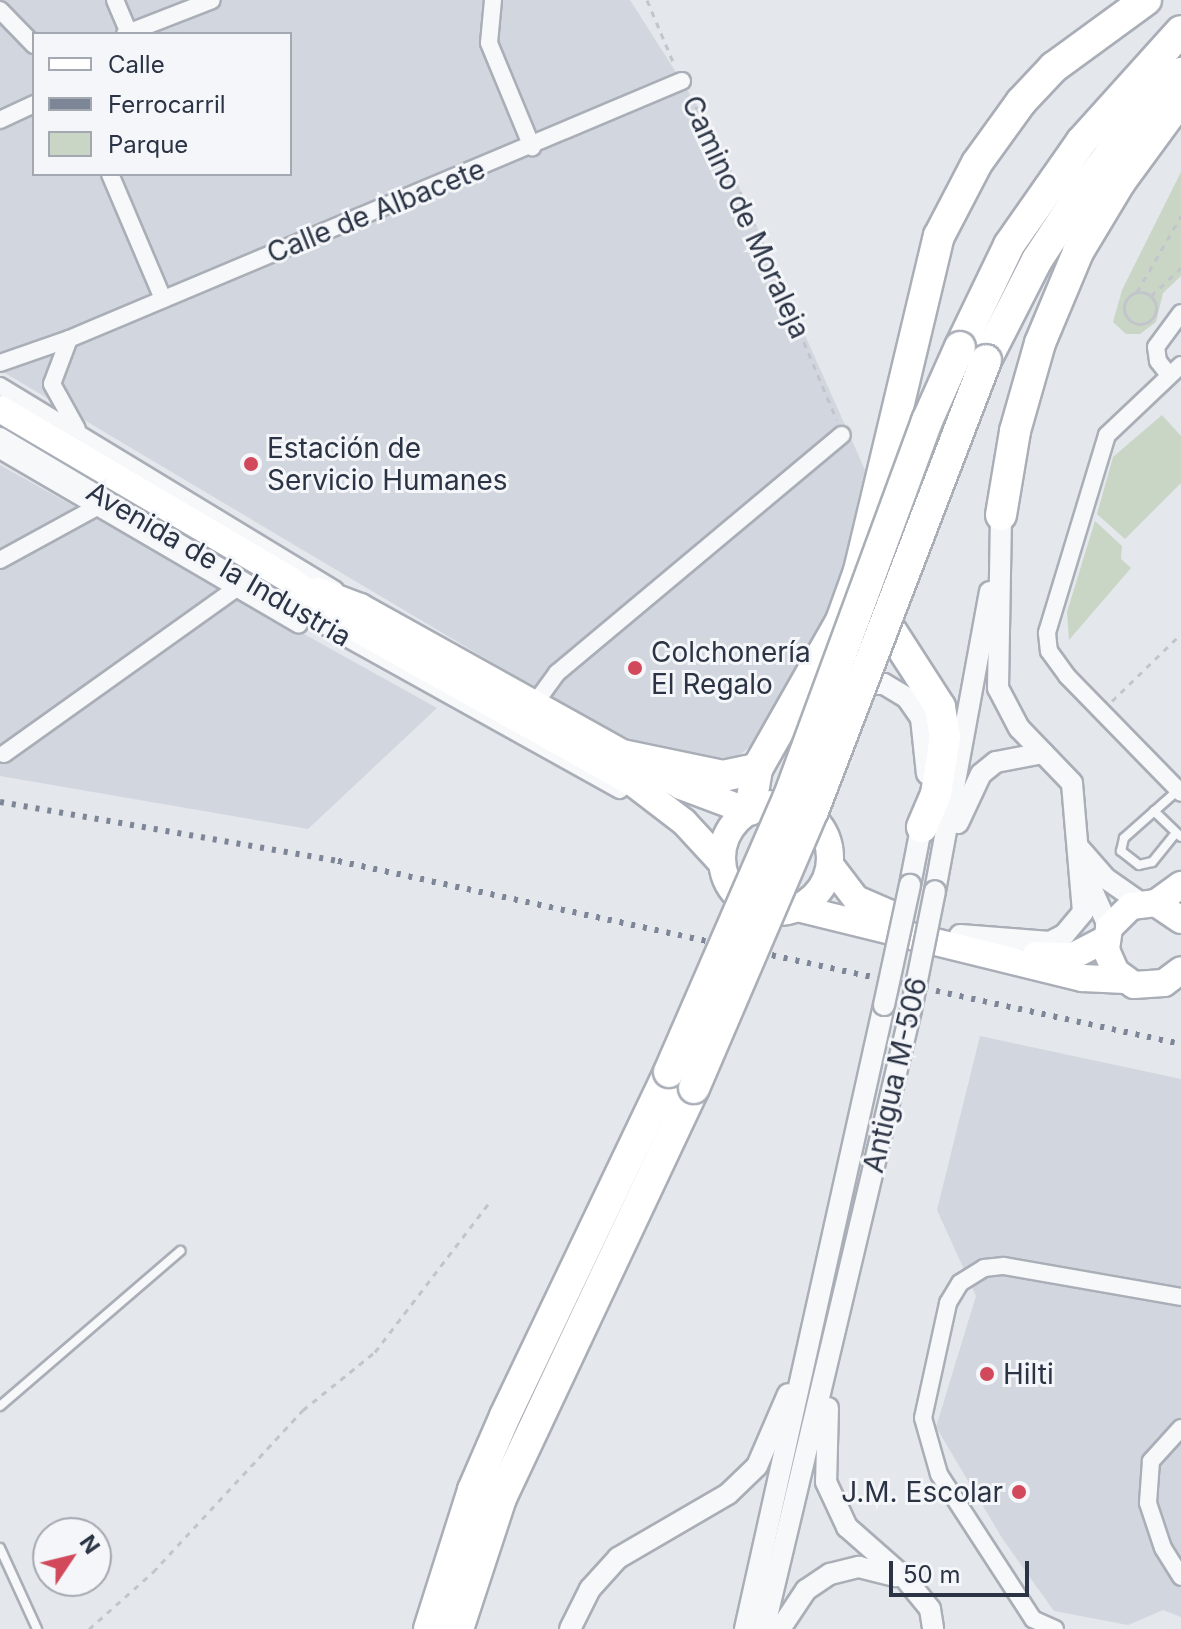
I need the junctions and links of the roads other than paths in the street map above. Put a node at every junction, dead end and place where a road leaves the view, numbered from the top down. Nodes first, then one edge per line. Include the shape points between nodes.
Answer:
1 (115, 0) edge
2 (212, 0) edge
3 (493, 0) edge
4 (1146, 0) edge
5 (0, 10) edge
6 (1181, 31) edge
7 (127, 32) edge
8 (32, 43) edge
9 (1181, 73) edge
10 (682, 81) road end
11 (1181, 99) edge
12 (32, 105) edge
13 (0, 120) edge
14 (532, 147) junction
15 (111, 176) edge
16 (163, 299) junction
17 (1181, 313) edge
18 (69, 339) junction
19 (973, 354) junction
20 (0, 363) edge
21 (1175, 370) edge
22 (0, 386) edge
23 (0, 409) edge
24 (77, 431) junction
25 (842, 435) road end
26 (0, 436) edge
27 (0, 450) edge
28 (97, 507) junction
29 (1001, 515) junction
30 (0, 560) edge
31 (859, 571) junction
32 (290, 580) junction
33 (235, 589) junction
34 (360, 607) junction
35 (439, 691) junction
36 (533, 706) junction
37 (1043, 753) junction
38 (4, 754) dead end
39 (622, 755) junction
40 (757, 769) junction
41 (1179, 791) edge
42 (749, 811) junction
43 (1154, 811) junction
44 (808, 814) junction
45 (684, 822) junction
46 (922, 827) junction
47 (1178, 836) edge
48 (1080, 858) junction
49 (722, 863) junction
50 (830, 865) junction
51 (1181, 885) edge
52 (935, 891) junction
53 (1148, 903) junction
54 (797, 908) junction
55 (1181, 920) edge
56 (1108, 933) junction
57 (960, 935) junction
58 (1181, 970) edge
59 (1125, 980) junction
60 (682, 1080) junction
61 (180, 1251) dead end
62 (1181, 1297) edge
63 (809, 1329) junction
64 (835, 1340) junction
65 (0, 1406) edge
66 (1181, 1428) edge
67 (0, 1548) edge
68 (904, 1577) junction
69 (1181, 1577) edge
70 (37, 1629) edge
71 (429, 1629) edge
72 (458, 1629) edge
73 (570, 1629) edge
74 (745, 1629) edge
75 (764, 1629) edge
76 (780, 1629) edge
77 (933, 1629) edge
78 (1055, 1629) edge

1 - 7 street
2 - 7 street
3 - 14 street via 489,43
4 - 31 highway via 1054,67 1021,102 977,163 939,236
5 - 8 street
6 - 19 highway via 1081,142 1009,245
9 - 19 highway via 1131,126 1083,190
10 - 14 street, Calle de Albacete
11 - 29 highway via 1120,182 1078,252 1040,343 1015,431
12 - 13 street
14 - 16 street, Calle de Albacete
15 - 16 street
16 - 18 street, Calle de Albacete
17 - 21 street via 1156,347 1158,361
18 - 20 street, Calle de Albacete
18 - 24 street via 52,384
19 - 60 highway, bridge via 927,421
21 - 41 street via 1107,435 1047,633 1049,651
22 - 24 street, Avenida de la Industria
23 - 32 main road, Avenida de la Industria
24 - 34 street, Avenida de la Industria
25 - 36 street via 557,673
26 - 35 street, Avenida de la Industria
27 - 28 street, Avenida de la Industria
28 - 30 street
28 - 33 street, Avenida de la Industria
29 - 37 street via 998,688 1019,728
29 - 52 street, Antigua M-506
31 - 40 highway via 841,621
31 - 46 highway via 873,603 940,707 945,737 936,794
32 - 34 main road
32 - 45 main road via 352,626 633,783
33 - 35 street, Avenida de la Industria via 422,693
33 - 38 street
34 - 36 main road
35 - 45 street, Avenida de la Industria
36 - 39 main road
37 - 48 street via 1072,783
37 - 52 street via 1007,758 981,774 963,803
39 - 40 highway via 723,776
39 - 42 main road via 681,786
40 - 42 highway
41 - 43 lane
42 - 44 main road via 772,804
42 - 49 main road via 728,833
43 - 47 lane
43 - 47 lane via 1124,838 1121,851 1129,860 1152,862
44 - 46 street, Antigua M-506 via 786,769 792,743 815,708 836,690 860,681 884,684 907,698 921,718 928,749
44 - 50 main road via 821,828
45 - 49 main road
46 - 63 street, Antigua M-506, bridge
48 - 53 street
48 - 56 street via 1099,895
48 - 57 street via 1083,912 1064,935 1050,942
49 - 54 main road via 727,882 745,904 763,911
50 - 54 main road via 818,891
50 - 57 main road via 856,899 885,914
51 - 53 main road
52 - 64 street, Antigua M-506, bridge
53 - 55 main road
53 - 56 main road via 1122,911
54 - 59 main road via 1083,978
56 - 57 main road via 1057,959
56 - 59 main road via 1109,962
58 - 59 main road via 1154,986
60 - 71 highway via 500,1428 473,1490
60 - 72 highway via 501,1498
61 - 65 lane
62 - 78 street via 1004,1266 984,1268 960,1283 948,1303 923,1418 939,1474 1033,1619
63 - 73 street via 779,1421 757,1466 728,1494 618,1558 590,1589
63 - 74 street, Antigua M-506 via 802,1386
64 - 68 street via 824,1434 826,1482 847,1527
64 - 75 street, Antigua M-506
66 - 69 street via 1151,1461 1148,1503 1163,1548
67 - 70 lane
68 - 76 street via 859,1567 830,1574 806,1590
68 - 77 street via 930,1609

